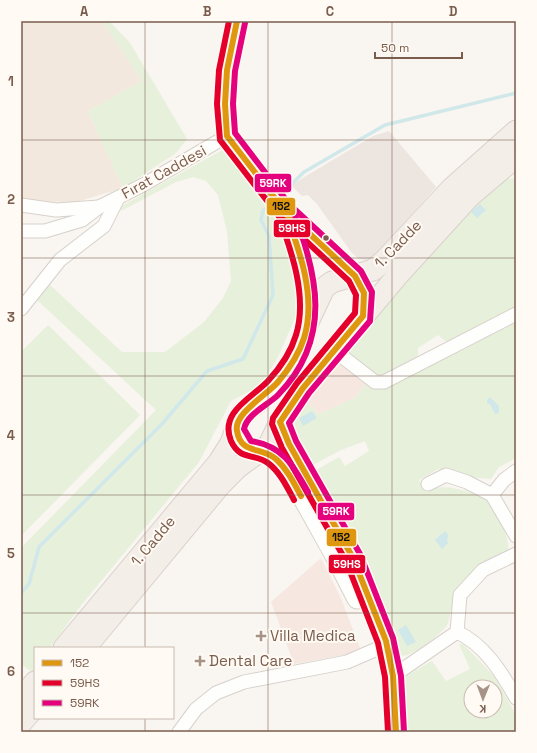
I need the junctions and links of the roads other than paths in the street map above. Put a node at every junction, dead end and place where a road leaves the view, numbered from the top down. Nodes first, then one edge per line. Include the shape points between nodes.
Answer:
1 (237, 21) edge
2 (516, 131) edge
3 (228, 136) junction
4 (511, 156) edge
5 (118, 198) junction
6 (277, 201) junction
7 (21, 205) edge
8 (99, 207) junction
9 (21, 231) edge
10 (355, 276) junction
11 (21, 308) edge
12 (516, 314) edge
13 (363, 316) junction
14 (308, 322) junction
15 (335, 351) junction
16 (280, 422) junction
17 (236, 429) junction
18 (262, 451) junction
19 (516, 471) edge
20 (428, 484) dead end
21 (492, 495) junction
22 (516, 536) edge
23 (516, 554) edge
24 (456, 632) junction
25 (65, 647) edge
26 (86, 647) edge
27 (377, 649) junction
28 (393, 676) junction
29 (34, 683) edge
30 (516, 698) edge
31 (21, 699) edge
32 (34, 708) edge
33 (21, 723) edge
34 (179, 732) edge
35 (383, 732) edge
36 (396, 732) edge

1 - 3 main road via 225,104
2 - 4 main road, 1. Cadde
3 - 5 street, Fırat Caddesi
3 - 6 main road
4 - 10 main road, 1. Cadde via 452,188 384,261 373,270
4 - 13 main road, 1. Cadde via 470,196
5 - 8 street, Fırat Caddesi
5 - 11 street via 104,226 60,260
6 - 10 main road
6 - 14 main road via 300,252
7 - 8 street, Fırat Caddesi via 56,210
8 - 9 street, Fırat Caddesi via 82,220 45,231
10 - 13 main road via 364,293
10 - 14 main road, 1. Cadde via 332,282 324,288
12 - 15 street via 384,382 375,382
13 - 15 main road, 1. Cadde
14 - 17 main road, 1. Cadde via 292,364 277,385 241,415
15 - 16 main road, 1. Cadde via 303,388
16 - 18 main road, 1. Cadde via 273,439
16 - 28 main road via 289,444 353,558 386,642
17 - 18 main road via 237,436 246,448
17 - 25 main road, 1. Cadde via 220,462
18 - 26 main road, 1. Cadde via 238,467 221,484
18 - 27 main road via 274,458 291,477 338,560 364,614
19 - 21 street via 504,480
20 - 21 street via 446,475
21 - 22 street
23 - 24 street via 483,570 460,595
24 - 28 street
24 - 30 street via 468,637 499,668
27 - 34 street via 347,662 244,682 216,693 196,709
27 - 35 main road via 383,684
28 - 36 main road
29 - 31 main road
32 - 33 main road

